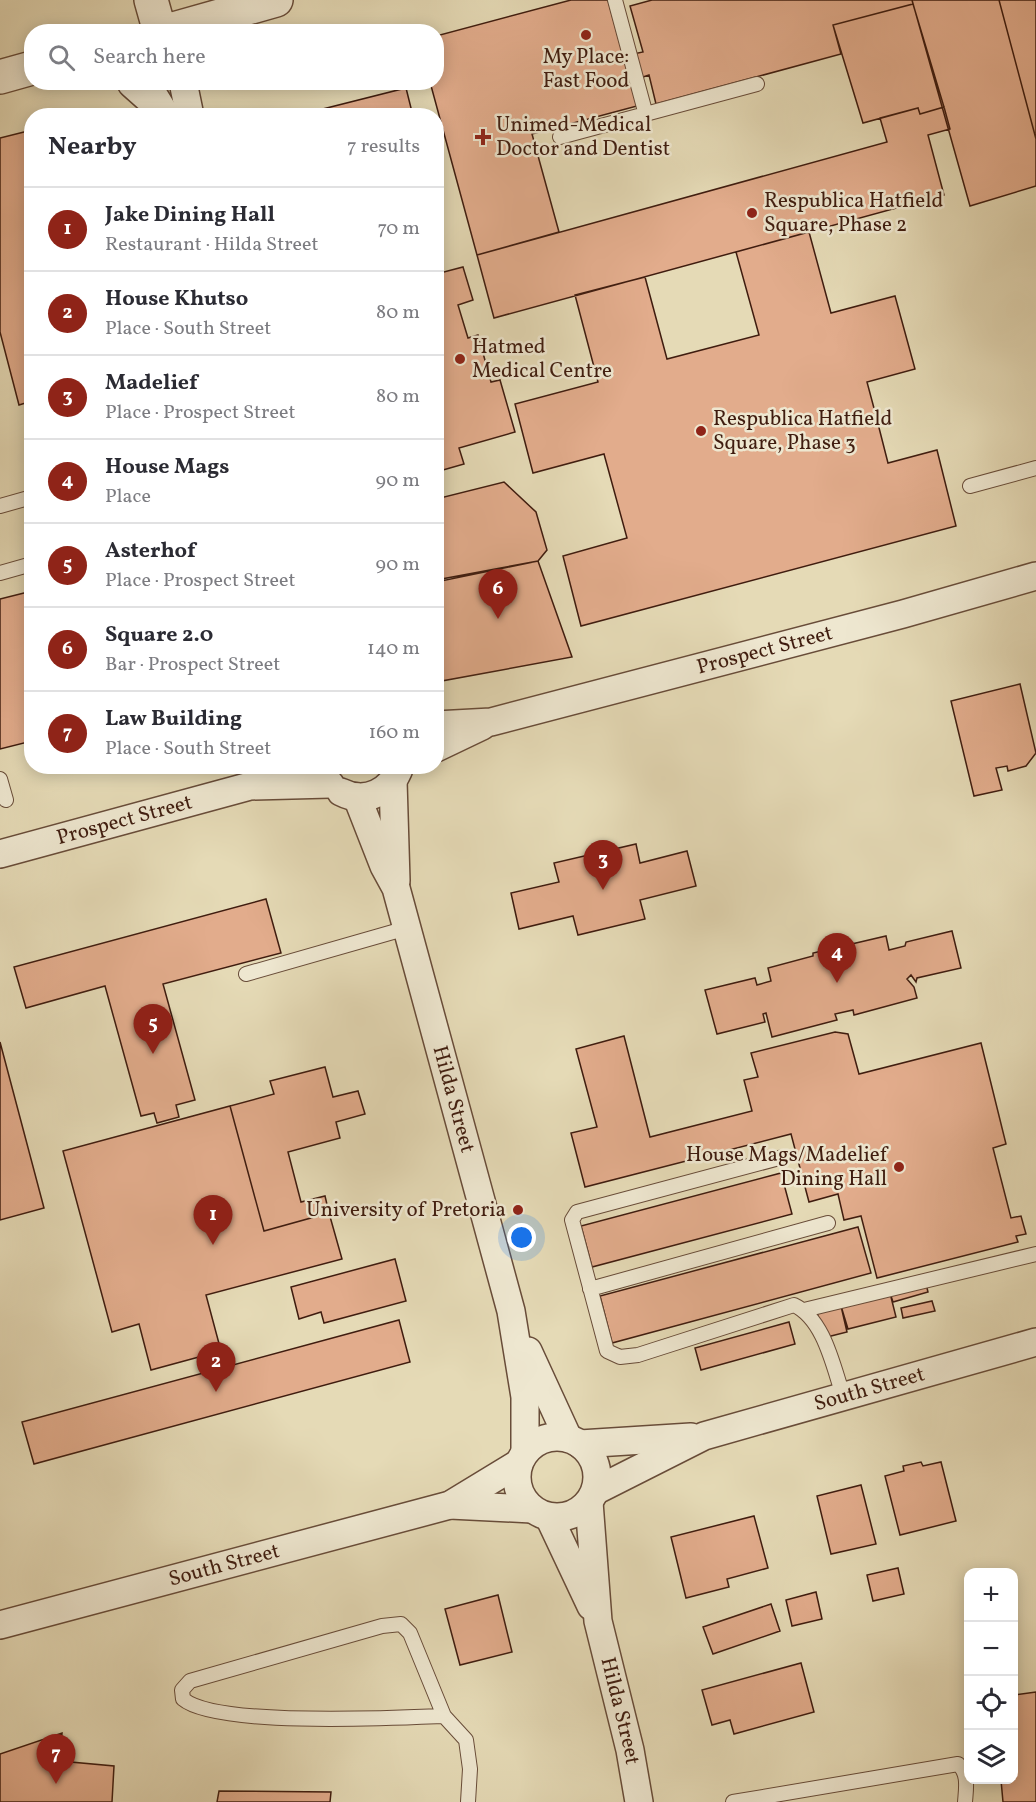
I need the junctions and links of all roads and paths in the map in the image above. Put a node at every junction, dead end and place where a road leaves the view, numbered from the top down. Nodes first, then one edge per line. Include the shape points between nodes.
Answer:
1 (151, 0) edge
2 (276, 0) edge
3 (615, 0) edge
4 (158, 24) edge
5 (190, 24) edge
6 (24, 70) edge
7 (0, 77) edge
8 (757, 84) dead end
9 (143, 90) edge
10 (185, 90) edge
11 (158, 108) edge
12 (188, 108) edge
13 (646, 115) junction
14 (560, 138) dead end
15 (1036, 468) edge
16 (970, 486) dead end
17 (24, 499) edge
18 (0, 506) edge
19 (24, 566) edge
20 (0, 573) edge
21 (1036, 576) edge
22 (491, 722) junction
23 (444, 725) edge
24 (444, 744) edge
25 (271, 774) edge
26 (396, 774) edge
27 (325, 775) edge
28 (0, 779) edge
29 (250, 786) junction
30 (357, 797) junction
31 (6, 800) dead end
32 (0, 854) edge
33 (396, 888) junction
34 (407, 928) junction
35 (246, 974) dead end
36 (783, 1157) dead end
37 (828, 1223) dead end
38 (1036, 1254) edge
39 (590, 1289) junction
40 (804, 1310) junction
41 (512, 1311) junction
42 (1036, 1342) edge
43 (843, 1395) junction
44 (704, 1436) junction
45 (574, 1441) junction
46 (522, 1457) junction
47 (592, 1497) junction
48 (450, 1505) junction
49 (541, 1513) junction
50 (598, 1621) junction
51 (0, 1625) edge
52 (444, 1716) junction
53 (468, 1802) edge
54 (639, 1802) edge
55 (736, 1802) edge
56 (965, 1802) edge

1 - 4 street
2 - 5 street
3 - 13 lane
6 - 7 street
8 - 13 lane
9 - 11 street
10 - 12 street
13 - 14 lane
15 - 16 lane
17 - 18 lane
19 - 20 lane
21 - 22 street, Prospect Street
22 - 23 street, Prospect Street
22 - 24 street, Prospect Street
25 - 29 street, Prospect Street
26 - 30 street via 377,794
26 - 33 street, Hilda Street
27 - 29 street, Prospect Street
27 - 30 street via 346,795
28 - 31 lane
29 - 32 street, Prospect Street
30 - 33 street, Hilda Street
33 - 34 street, Hilda Street
34 - 35 lane
34 - 41 street, Hilda Street
36 - 39 lane via 577,1212 572,1220
37 - 39 lane
38 - 40 lane
39 - 40 lane via 607,1352 620,1357 638,1355 794,1305
40 - 43 lane via 823,1339
41 - 45 street, Hilda Street
41 - 46 street, Hilda Street via 525,1397
42 - 43 street, South Street
43 - 44 street, South Street
44 - 45 street, South Street
44 - 47 street, South Street
45 - 46 street via 544,1439
45 - 47 street via 588,1451 597,1470
46 - 48 street, South Street
46 - 49 street via 518,1488 523,1500
47 - 49 street via 572,1515
47 - 50 street, Hilda Street
48 - 49 street, South Street
48 - 51 street, South Street
49 - 50 street, Hilda Street
50 - 54 street, Hilda Street via 628,1739
52 - 52 lane via 410,1634 401,1624 382,1626 190,1682 182,1690 183,1699 192,1706 218,1713 331,1719
52 - 53 lane via 466,1740 470,1769
55 - 56 lane via 958,1764 963,1767 966,1780

